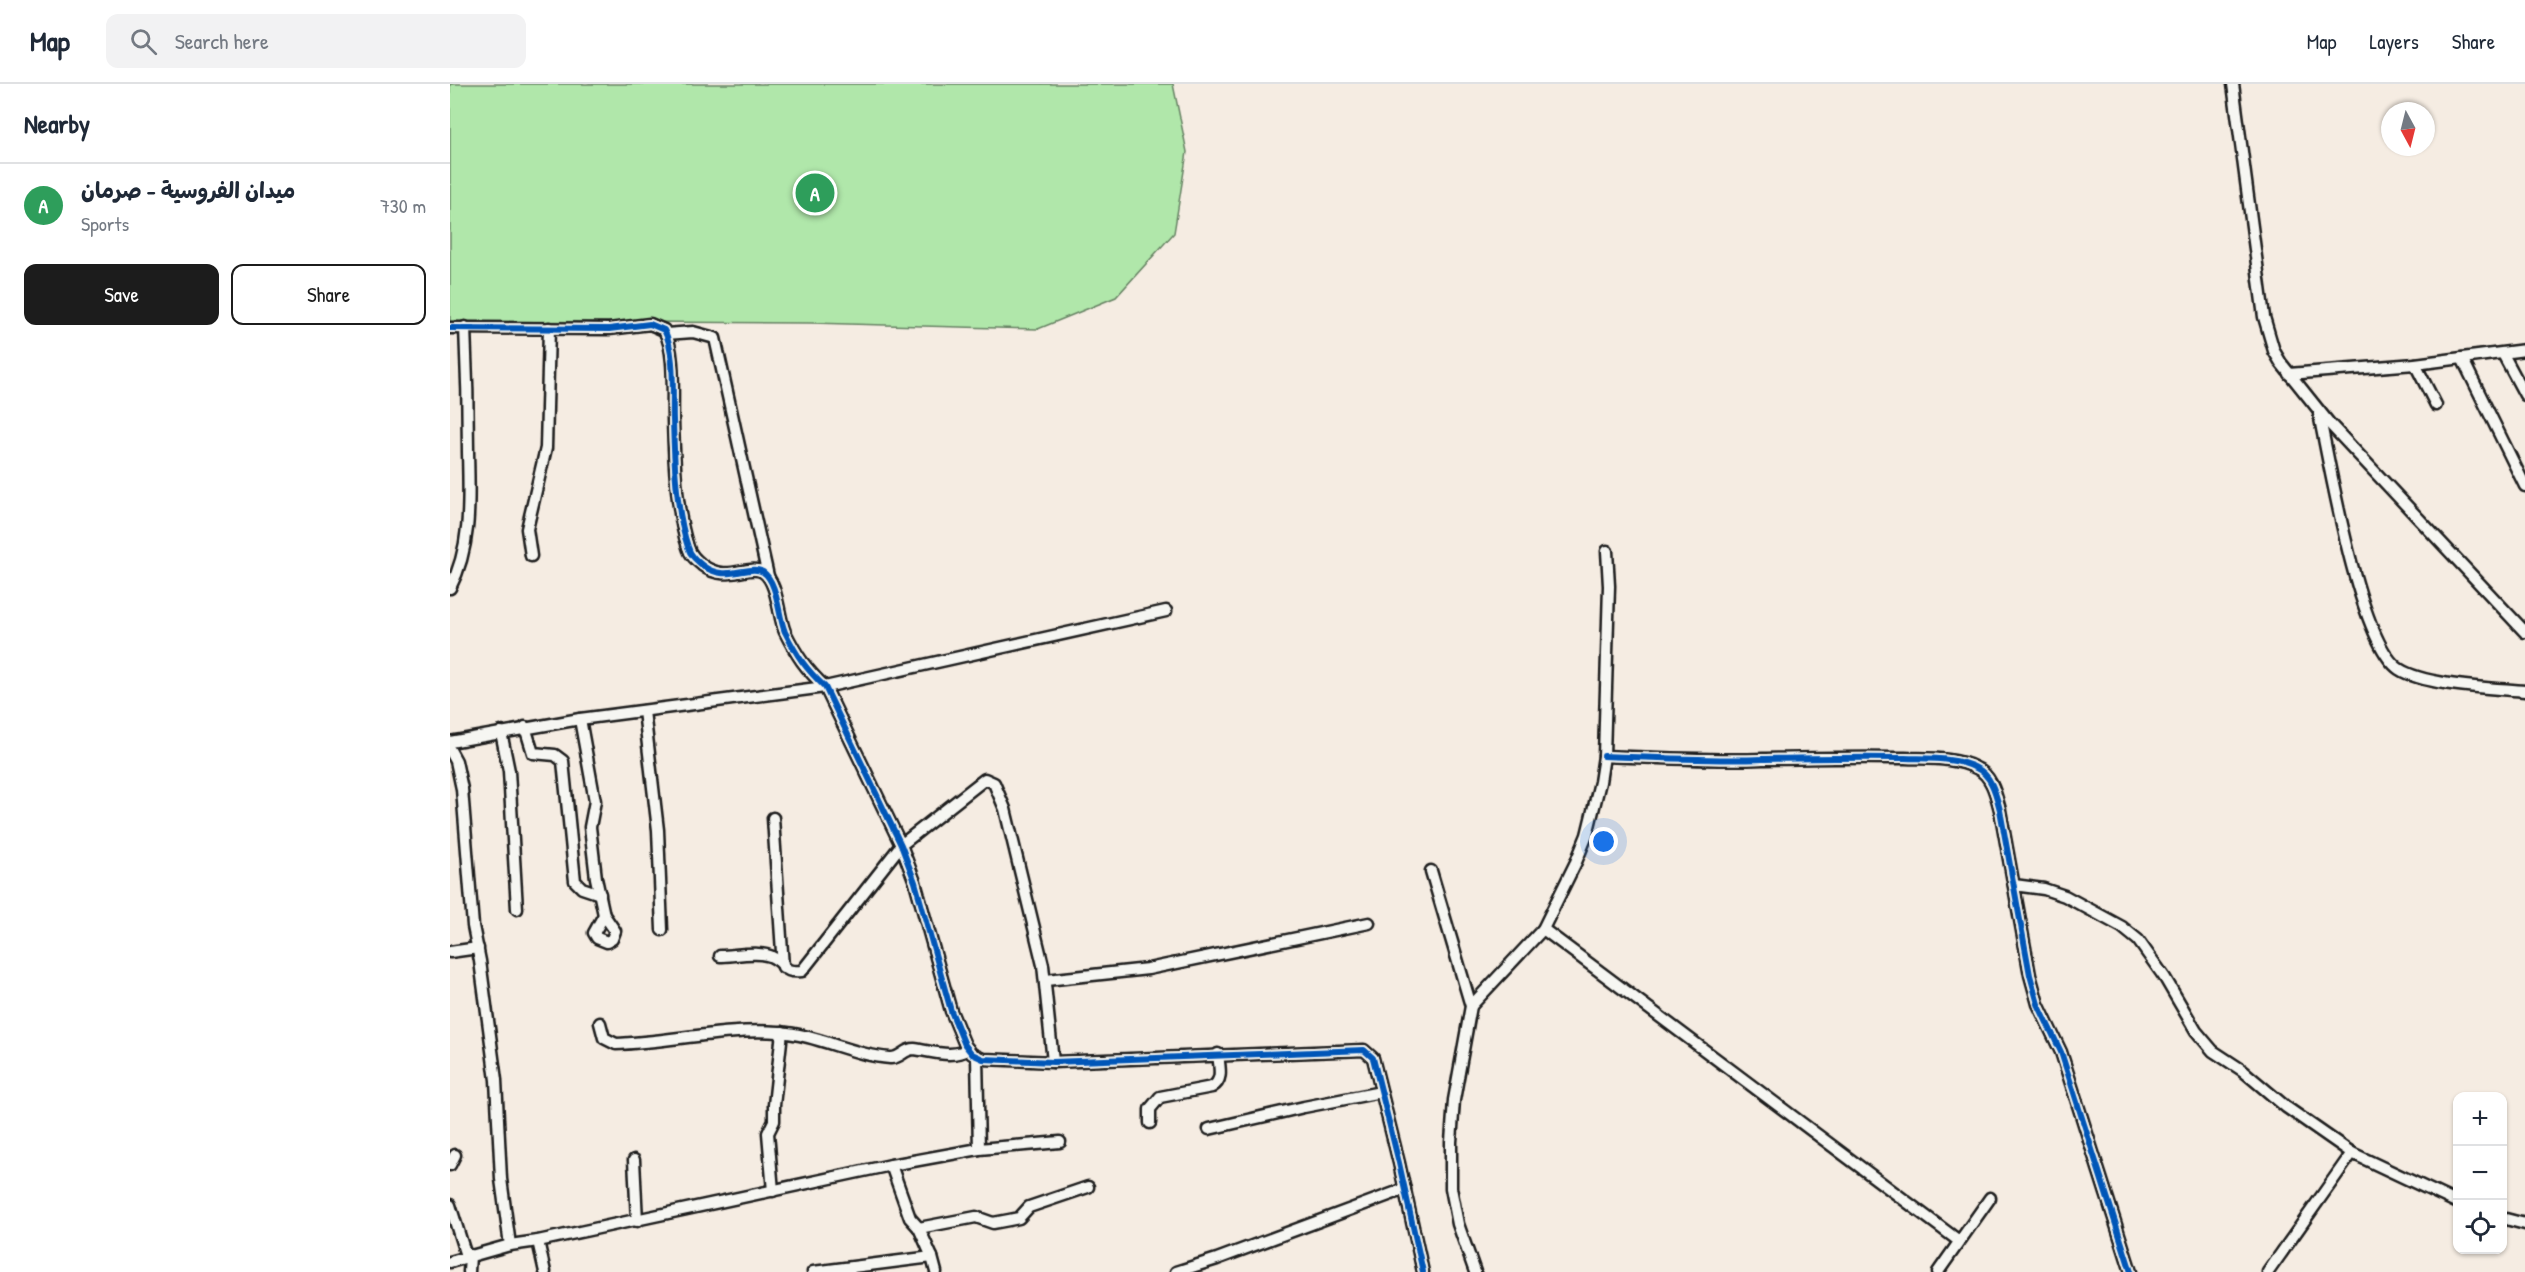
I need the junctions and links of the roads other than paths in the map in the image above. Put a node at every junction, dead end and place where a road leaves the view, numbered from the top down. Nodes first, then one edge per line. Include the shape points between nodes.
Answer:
1 (2233, 84) edge
2 (465, 327) junction
3 (450, 328) edge
4 (549, 328) junction
5 (666, 334) junction
6 (2525, 350) edge
7 (2503, 354) junction
8 (2462, 358) junction
9 (2415, 364) junction
10 (2289, 374) junction
11 (2525, 395) edge
12 (2436, 405) dead end
13 (2318, 410) junction
14 (2525, 486) edge
15 (1607, 551) dead end
16 (531, 555) dead end
17 (768, 576) junction
18 (450, 588) edge
19 (1166, 611) dead end
20 (2525, 632) edge
21 (825, 687) junction
22 (2525, 691) edge
23 (644, 711) junction
24 (580, 718) junction
25 (525, 727) junction
26 (501, 732) junction
27 (450, 742) edge
28 (450, 750) edge
29 (1604, 756) junction
30 (773, 818) dead end
31 (901, 845) junction
32 (1431, 871) dead end
33 (2014, 885) junction
34 (600, 894) junction
35 (517, 909) dead end
36 (604, 915) dead end
37 (1369, 923) dead end
38 (1543, 929) junction
39 (662, 930) dead end
40 (478, 948) junction
41 (450, 952) edge
42 (720, 956) dead end
43 (783, 968) junction
44 (1046, 980) junction
45 (1471, 1006) junction
46 (600, 1023) dead end
47 (782, 1032) junction
48 (968, 1049) junction
49 (1218, 1054) junction
50 (977, 1057) junction
51 (1053, 1062) junction
52 (1381, 1092) junction
53 (1150, 1123) dead end
54 (1209, 1129) dead end
55 (1060, 1142) dead end
56 (979, 1149) junction
57 (2352, 1153) junction
58 (634, 1160) dead end
59 (891, 1165) junction
60 (1088, 1187) dead end
61 (1405, 1189) junction
62 (773, 1191) junction
63 (1990, 1198) dead end
64 (2453, 1201) edge
65 (450, 1205) edge
66 (2507, 1219) edge
67 (637, 1221) junction
68 (2525, 1224) edge
69 (919, 1228) junction
70 (538, 1241) junction
71 (1959, 1241) junction
72 (510, 1245) junction
73 (468, 1255) junction
74 (932, 1257) junction
75 (450, 1262) edge
76 (469, 1272) edge
77 (545, 1272) edge
78 (813, 1272) edge
79 (936, 1272) edge
80 (1176, 1272) edge
81 (1423, 1272) edge
82 (1474, 1272) edge
83 (1938, 1272) edge
84 (2131, 1272) edge
85 (2268, 1272) edge

1 - 10 street via 2264,317 2274,351
2 - 3 street
2 - 4 street
2 - 18 street via 468,520 462,559
4 - 5 street via 651,324
4 - 16 street via 546,448 527,529
5 - 17 street via 693,332 715,338
5 - 17 street via 675,464 689,550 716,573 757,570
6 - 7 street
7 - 8 street
7 - 11 street
8 - 9 street
8 - 14 street
9 - 10 street
9 - 12 street
10 - 13 street
13 - 20 street
13 - 22 street via 2359,592 2390,662 2428,679
15 - 29 street
17 - 21 street via 782,623 803,667
19 - 21 street
21 - 23 street
21 - 31 street
23 - 24 street
23 - 39 street via 659,838
24 - 25 street
24 - 34 street via 595,801 590,827
25 - 26 street
25 - 34 street via 533,753 555,755 563,761 575,881
26 - 27 street
26 - 35 street via 509,771
28 - 40 street via 462,789
29 - 33 street via 1881,757 1970,765 1986,774 1995,791
29 - 38 street via 1587,835
30 - 43 street
31 - 43 street via 802,971
31 - 44 street via 985,779 992,780 1005,809
31 - 48 street via 951,1011
32 - 45 street
33 - 57 street via 2066,896 2122,927 2138,940 2196,1032 2213,1051
33 - 84 street via 2038,1004 2061,1052
34 - 36 street
37 - 44 street via 1148,969
38 - 45 street
38 - 71 street
40 - 41 street
40 - 72 street via 496,1080 501,1179
42 - 43 street via 762,955 774,958
44 - 51 street
45 - 82 street via 1454,1100 1450,1188
46 - 47 street via 604,1038 616,1044 704,1034
47 - 48 street via 892,1059 909,1049 958,1054
47 - 62 street via 774,1121 768,1133
48 - 50 street
49 - 51 street
49 - 52 street via 1360,1049 1373,1058
49 - 53 street via 1218,1084 1160,1097 1150,1109
50 - 51 street
50 - 56 street
52 - 54 street
52 - 61 street
55 - 56 street
56 - 59 street
57 - 64 street
57 - 85 street
58 - 67 street
59 - 62 street
59 - 69 street via 910,1218
60 - 69 street via 1029,1207 1019,1218 993,1223 976,1217
61 - 80 street
61 - 81 street
62 - 67 street
63 - 71 street
65 - 73 street
66 - 68 street
67 - 70 street
69 - 74 street
70 - 72 street
70 - 77 street
71 - 83 street
72 - 73 street
73 - 75 street
73 - 76 street
74 - 78 street
74 - 79 street

